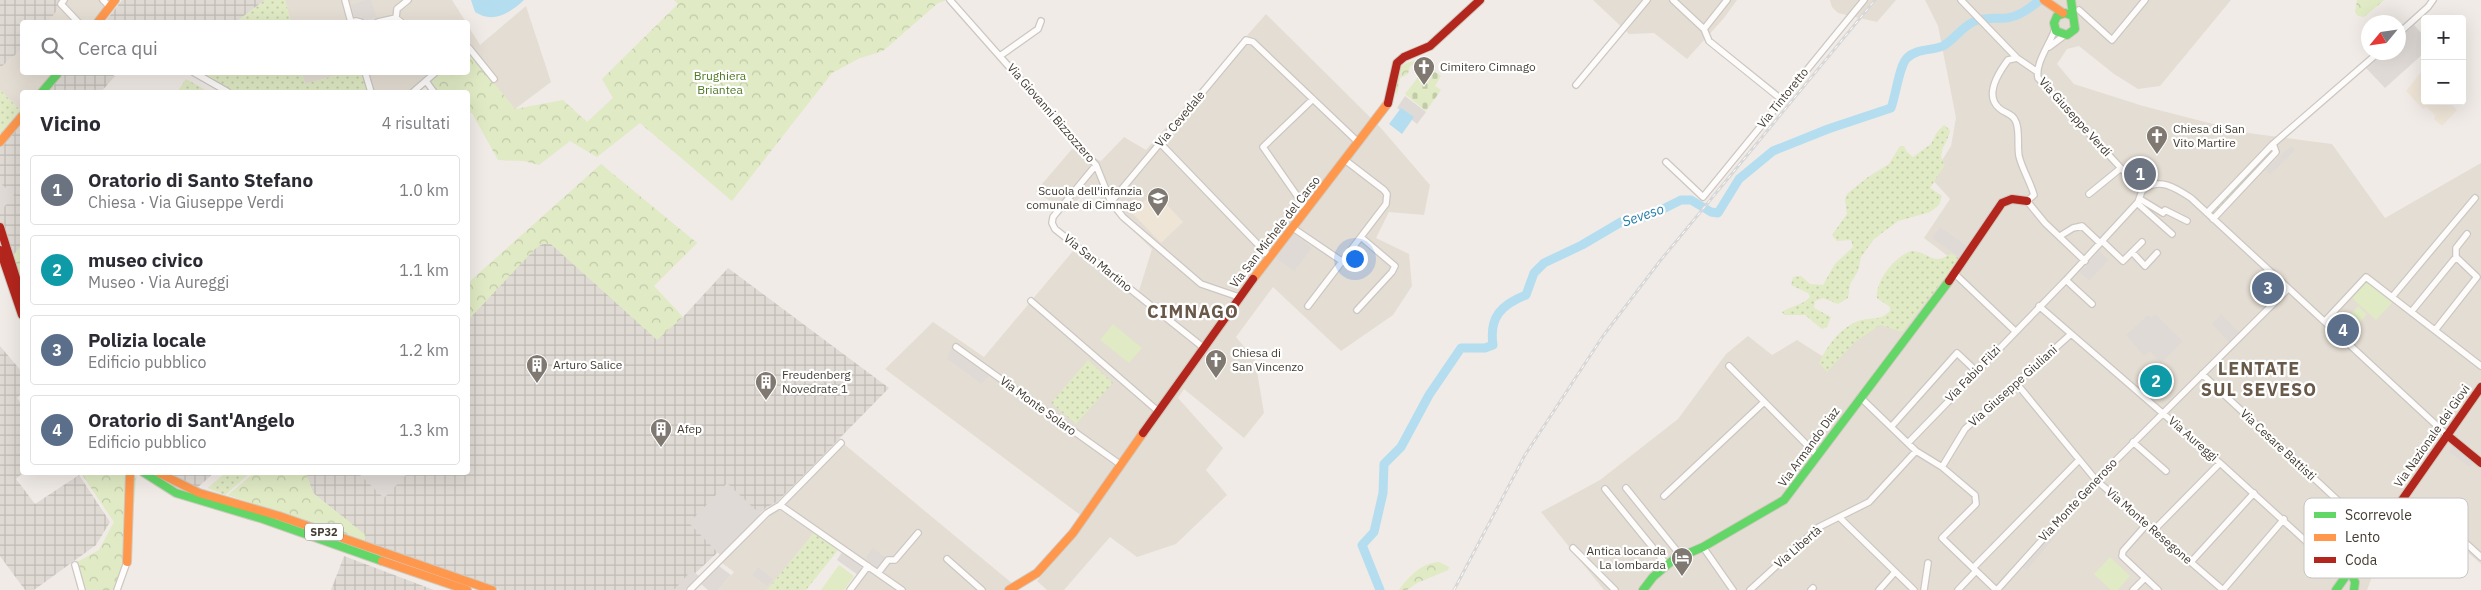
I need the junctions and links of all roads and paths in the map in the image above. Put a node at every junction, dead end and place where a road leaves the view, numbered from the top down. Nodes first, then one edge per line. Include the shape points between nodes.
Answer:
1 (103, 0) edge
2 (115, 0) edge
3 (345, 0) edge
4 (408, 0) edge
5 (950, 0) edge
6 (1480, 0) edge
7 (1647, 0) edge
8 (1673, 0) edge
9 (1727, 0) edge
10 (1864, 0) edge
11 (1961, 0) edge
12 (2070, 0) edge
13 (2145, 0) edge
14 (2433, 0) edge
15 (61, 2) edge
16 (2046, 2) edge
17 (110, 7) junction
18 (2064, 13) junction
19 (2076, 13) junction
20 (396, 18) junction
21 (76, 20) edge
22 (100, 20) edge
23 (354, 20) edge
24 (387, 20) edge
25 (399, 20) edge
26 (1041, 21) dead end
27 (2054, 26) junction
28 (2406, 27) edge
29 (1704, 29) junction
30 (2065, 36) junction
31 (2048, 47) junction
32 (471, 48) edge
33 (1000, 56) junction
34 (2016, 58) junction
35 (2369, 60) edge
36 (2036, 71) junction
37 (56, 75) edge
38 (198, 75) edge
39 (367, 75) edge
40 (433, 75) edge
41 (494, 80) dead end
42 (426, 81) junction
43 (1576, 85) dead end
44 (44, 90) edge
45 (224, 90) edge
46 (370, 90) edge
47 (415, 90) edge
48 (433, 90) edge
49 (1313, 99) junction
50 (1781, 99) junction
51 (20, 118) edge
52 (0, 142) edge
53 (1358, 142) junction
54 (1160, 143) junction
55 (2273, 144) junction
56 (1345, 160) junction
57 (1666, 162) dead end
58 (1096, 165) junction
59 (2121, 168) junction
60 (2142, 191) junction
61 (2089, 194) dead end
62 (2475, 198) dead end
63 (2027, 201) junction
64 (2138, 201) junction
65 (1111, 202) junction
66 (1307, 210) junction
67 (2207, 213) junction
68 (2213, 219) junction
69 (2187, 220) dead end
70 (0, 228) edge
71 (1293, 228) junction
72 (2172, 234) dead end
73 (2467, 234) dead end
74 (2060, 236) junction
75 (1362, 238) junction
76 (2142, 242) dead end
77 (2100, 244) junction
78 (0, 250) edge
79 (2132, 252) junction
80 (2157, 253) dead end
81 (1270, 256) junction
82 (2456, 257) junction
83 (2084, 261) junction
84 (1343, 262) junction
85 (1955, 274) junction
86 (2066, 280) junction
87 (2287, 290) junction
88 (20, 291) edge
89 (1239, 297) junction
90 (2392, 297) junction
91 (1031, 301) dead end
92 (2092, 304) dead end
93 (1308, 306) dead end
94 (2039, 306) junction
95 (20, 310) edge
96 (1356, 310) dead end
97 (2412, 311) junction
98 (2325, 321) junction
99 (2436, 329) junction
100 (2015, 331) junction
101 (2071, 334) junction
102 (956, 347) dead end
103 (1204, 348) junction
104 (1729, 366) dead end
105 (2481, 366) edge
106 (1976, 371) junction
107 (2202, 374) junction
108 (2017, 384) junction
109 (2481, 387) edge
110 (1860, 397) junction
111 (1763, 403) junction
112 (1159, 412) junction
113 (2162, 413) junction
114 (1891, 427) junction
115 (2447, 435) junction
116 (2133, 442) junction
117 (841, 443) dead end
118 (1908, 443) junction
119 (1916, 451) junction
120 (1817, 455) junction
121 (2078, 460) junction
122 (2220, 463) junction
123 (2481, 463) edge
124 (1121, 465) junction
125 (1942, 467) junction
126 (2166, 472) dead end
127 (130, 475) edge
128 (148, 475) edge
129 (163, 475) edge
130 (2096, 480) junction
131 (1626, 488) dead end
132 (1605, 489) dead end
133 (2254, 493) junction
134 (1664, 496) dead end
135 (2335, 498) edge
136 (2403, 498) edge
137 (780, 505) junction
138 (1840, 518) junction
139 (2284, 519) junction
140 (2147, 524) junction
141 (2154, 530) junction
142 (918, 533) dead end
143 (2304, 536) edge
144 (2468, 545) edge
145 (1703, 547) junction
146 (1573, 548) dead end
147 (1681, 556) junction
148 (2481, 557) edge
149 (947, 559) dead end
150 (127, 562) joint
151 (2191, 562) junction
152 (1928, 563) dead end
153 (75, 564) dead end
154 (1666, 565) junction
155 (868, 566) junction
156 (1974, 569) junction
157 (1895, 572) junction
158 (878, 573) junction
159 (2145, 578) junction
160 (2344, 578) edge
161 (2351, 578) edge
162 (82, 590) edge
163 (117, 590) edge
164 (467, 590) edge
165 (492, 590) edge
166 (690, 590) edge
167 (850, 590) edge
168 (902, 590) edge
169 (982, 590) edge
170 (1009, 590) edge
171 (1615, 590) edge
172 (1644, 590) edge
173 (1733, 590) edge
174 (1750, 590) edge
175 (1878, 590) edge
176 (1914, 590) edge
177 (1924, 590) edge
178 (1958, 590) edge
179 (1997, 590) edge
180 (2134, 590) edge
181 (2158, 590) edge
182 (2223, 590) edge
183 (2336, 590) edge
184 (2354, 590) edge

1 - 17 street
2 - 17 street
3 - 23 street
4 - 20 street via 397,9
5 - 33 street, Via Giovanni Bizzozzero
6 - 53 street, Via San Michele del Carso via 1430,46 1397,63 1390,99
7 - 43 street
8 - 29 street
9 - 29 street
10 - 50 street, Via Tintoretto
11 - 34 street, Via Giuseppe Verdi
12 - 18 street
12 - 19 street
13 - 19 street via 2112,40
14 - 28 street
15 - 21 street
16 - 18 street
16 - 27 street
17 - 22 street
18 - 19 street
18 - 27 street via 2057,16
19 - 30 street via 2075,29
20 - 24 street
20 - 25 street
26 - 33 street via 1038,29
27 - 30 street
27 - 31 street
29 - 50 street via 1714,47
30 - 31 street
31 - 36 street
32 - 41 street
33 - 58 street, Via Giovanni Bizzozzero
34 - 36 street, Via Giuseppe Verdi
34 - 63 street via 2008,60 1992,91 1996,105 2014,117 2017,123 2019,154 2034,195
35 - 55 street
36 - 59 street, Via Giuseppe Verdi via 2042,83
37 - 44 street
38 - 45 street
39 - 46 street
40 - 42 street
42 - 47 street
42 - 48 street
49 - 53 street
49 - 54 street, Via Cevedale via 1250,40 1246,40
49 - 66 street via 1263,147
50 - 57 street, Via Tintoretto via 1703,197
51 - 52 street
53 - 56 street, Via San Michele del Carso
54 - 65 street, Via Cevedale
54 - 81 street
55 - 67 street
55 - 68 street via 2276,152
56 - 66 street, Via San Michele del Carso
56 - 75 street via 1387,194 1380,215
58 - 65 street, Via Giovanni Bizzozzero
58 - 103 street, Via San Martino via 1053,217 1055,229
59 - 60 street, Via Giuseppe Verdi
59 - 61 street
60 - 64 street
60 - 67 street via 2150,185 2161,184 2183,193
62 - 90 street
63 - 74 street via 2045,224
63 - 85 street, Via Armando Diaz via 2013,199 2002,203
64 - 69 street
64 - 72 street
64 - 77 street, Via Fabio Filzi
65 - 89 street, Via Giovanni Bizzozzero via 1122,217 1201,284
66 - 71 street, Via San Michele del Carso
67 - 68 street
68 - 87 street
70 - 88 street
71 - 81 street, Via San Michele del Carso
71 - 84 street
73 - 82 street via 2456,248
74 - 77 street via 2082,226
74 - 83 street
75 - 84 street
75 - 96 street via 1395,266
76 - 79 street
77 - 79 street via 2124,261
77 - 83 street, Via Fabio Filzi
78 - 95 street
79 - 80 street via 2145,266
81 - 89 street, Via San Michele del Carso
82 - 97 street
82 - 99 street via 2477,277
83 - 86 street, Via Fabio Filzi
84 - 93 street
85 - 100 street
85 - 110 street, Via Armando Diaz
86 - 92 street
86 - 94 street, Via Fabio Filzi
87 - 98 street
87 - 107 street, Via Monte Generoso
89 - 103 street, Via San Michele del Carso
90 - 97 street
90 - 98 street via 2366,277
91 - 112 street
94 - 100 street, Via Fabio Filzi
94 - 101 street, Via Aureggi
97 - 99 street
98 - 115 street
99 - 105 street
100 - 106 street, Via Fabio Filzi
101 - 108 street, Via Giuseppe Giuliani
101 - 113 street, Via Aureggi
102 - 124 street, Via Monte Solaro
103 - 112 street, Via San Michele del Carso
104 - 111 street
106 - 114 street via 1957,353
106 - 118 street, Via Fabio Filzi
107 - 113 street, Via Monte Generoso
107 - 135 street, Via Cesare Battisti
108 - 121 street, Via Monte Resegone
108 - 125 street, Via Giuseppe Giuliani via 1965,429
109 - 115 street, Via Nazionale dei Giovi
110 - 114 street
110 - 120 street, Via Armando Diaz
111 - 120 street
111 - 134 street
112 - 124 street, Via San Michele del Carso
113 - 116 street, Via Monte Generoso
113 - 122 street, Via Aureggi
114 - 118 street
115 - 123 street
115 - 136 street, Via Nazionale dei Giovi
116 - 126 street
116 - 130 street, Via Monte Generoso
117 - 137 street
118 - 119 street
119 - 125 street
119 - 138 street, Via Libertà via 1869,502
120 - 145 street, Via Armando Diaz via 1784,500
121 - 130 street, Via Monte Resegone
121 - 156 street
122 - 133 street, Via Aureggi
122 - 141 street
124 - 170 street, Via San Michele del Carso via 1081,522 1045,565
125 - 156 street via 1974,495 1976,504 1942,538
127 - 150 street
128 - 164 street, SP32 via 176,493 263,519
129 - 165 street, SP32 via 198,493 279,516
130 - 140 street, Via Monte Resegone
130 - 179 street, Via Monte Generoso
131 - 147 street
132 - 154 street
133 - 139 street, Via Aureggi
133 - 151 street
137 - 155 street
137 - 166 street via 767,513
138 - 157 street
138 - 174 street, Via Libertà via 1819,527
139 - 143 street, Via Aureggi
139 - 182 street
140 - 141 street, Via Monte Resegone
140 - 159 street via 2122,556
141 - 151 street, Via Monte Resegone
142 - 158 street via 895,560 888,560
144 - 148 street
145 - 147 street, Via Armando Diaz
145 - 173 street
146 - 171 street
147 - 154 street, Via Armando Diaz
149 - 169 street
150 - 163 street
151 - 182 street, Via Monte Resegone
152 - 177 street
153 - 162 street
154 - 172 street, Via Armando Diaz
155 - 158 street
155 - 167 street
156 - 178 street
156 - 179 street
157 - 175 street
157 - 176 street
158 - 168 street
159 - 180 street
159 - 181 street
160 - 183 street, Via Nazionale dei Giovi
161 - 184 street via 2355,582

